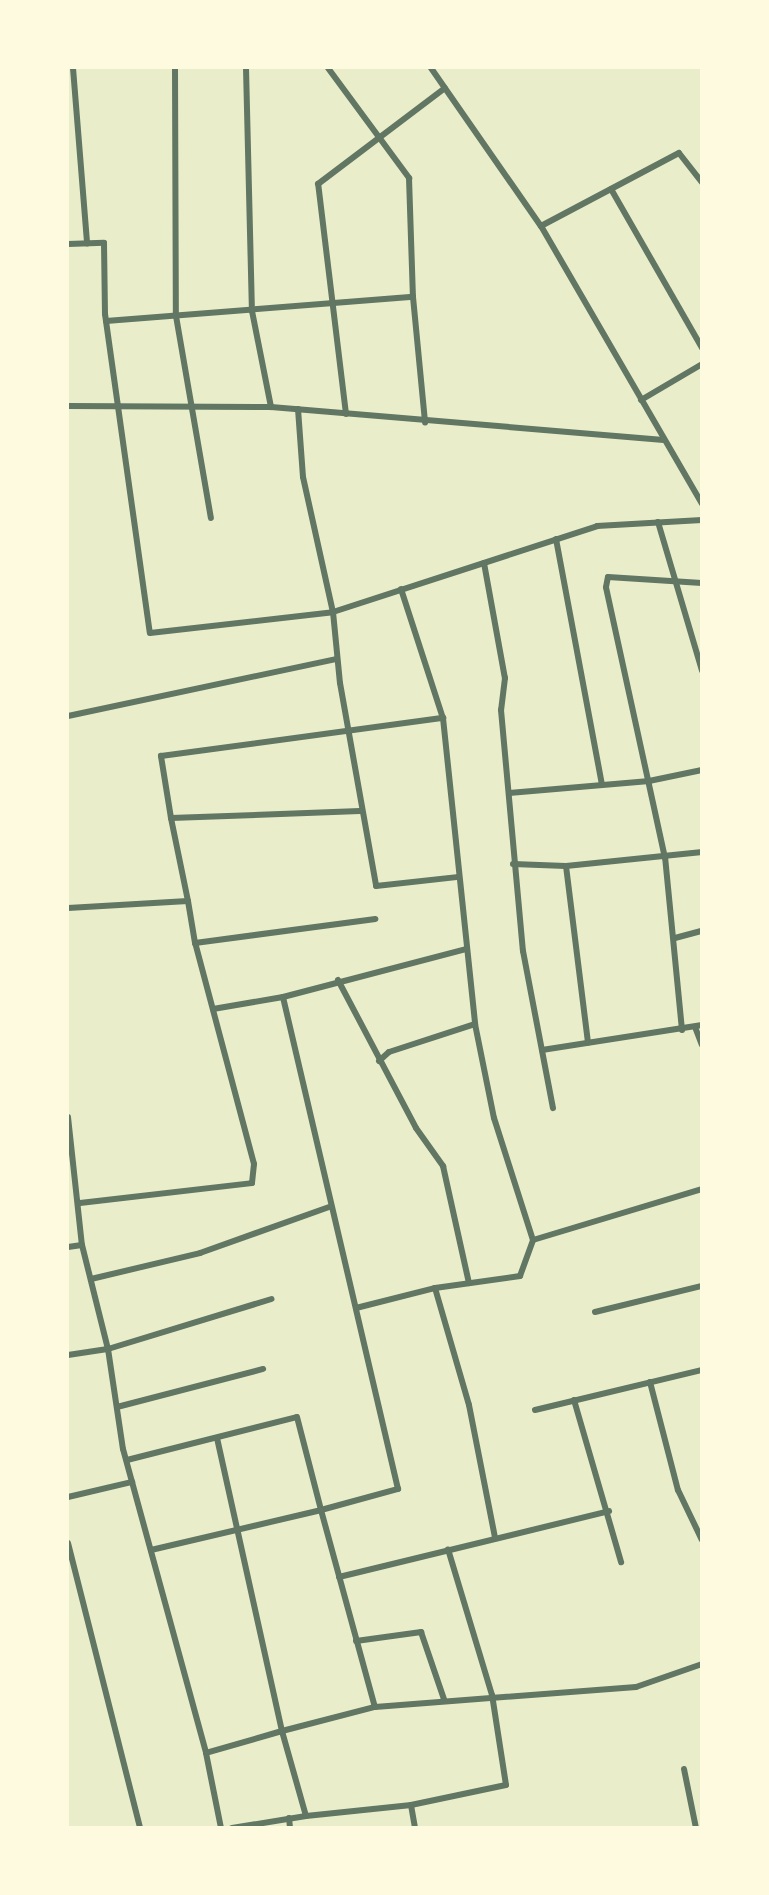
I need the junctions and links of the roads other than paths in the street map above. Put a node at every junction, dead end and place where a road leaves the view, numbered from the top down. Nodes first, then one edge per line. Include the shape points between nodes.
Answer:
1 (68, 68) edge
2 (73, 68) edge
3 (175, 68) edge
4 (246, 68) edge
5 (328, 68) edge
6 (431, 68) edge
7 (445, 88) junction
8 (378, 139) junction
9 (702, 182) edge
10 (611, 189) junction
11 (541, 226) junction
12 (87, 243) junction
13 (68, 244) edge
14 (413, 297) junction
15 (333, 306) junction
16 (252, 311) junction
17 (176, 316) junction
18 (106, 321) junction
19 (702, 348) edge
20 (702, 364) edge
21 (641, 400) junction
22 (119, 405) junction
23 (68, 406) edge
24 (271, 407) junction
25 (189, 408) junction
26 (298, 409) junction
27 (346, 414) junction
28 (425, 422) junction
29 (664, 440) junction
30 (702, 504) edge
31 (211, 518) dead end
32 (702, 520) edge
33 (658, 522) junction
34 (556, 539) junction
35 (484, 562) junction
36 (674, 580) junction
37 (702, 583) edge
38 (401, 589) junction
39 (333, 612) junction
40 (338, 659) junction
41 (702, 671) edge
42 (68, 716) edge
43 (443, 718) junction
44 (347, 732) junction
45 (702, 770) edge
46 (649, 781) junction
47 (602, 785) junction
48 (509, 793) junction
49 (360, 811) junction
50 (171, 818) junction
51 (702, 852) edge
52 (665, 858) junction
53 (513, 864) junction
54 (566, 866) junction
55 (457, 877) junction
56 (188, 901) junction
57 (68, 908) edge
58 (375, 919) dead end
59 (702, 931) edge
60 (675, 938) junction
61 (195, 943) junction
62 (466, 949) junction
63 (338, 980) junction
64 (283, 997) junction
65 (213, 1009) junction
66 (475, 1024) junction
67 (698, 1026) edge
68 (682, 1030) junction
69 (588, 1043) junction
70 (702, 1046) edge
71 (542, 1050) junction
72 (379, 1061) junction
73 (553, 1107) dead end
74 (68, 1117) edge
75 (702, 1189) edge
76 (80, 1203) junction
77 (329, 1207) junction
78 (533, 1240) junction
79 (82, 1245) junction
80 (68, 1247) edge
81 (91, 1279) junction
82 (469, 1283) junction
83 (702, 1286) edge
84 (435, 1288) junction
85 (272, 1299) dead end
86 (356, 1308) junction
87 (595, 1312) dead end
88 (108, 1349) junction
89 (68, 1355) edge
90 (263, 1369) dead end
91 (702, 1370) edge
92 (650, 1382) junction
93 (574, 1400) junction
94 (117, 1407) junction
95 (535, 1410) dead end
96 (217, 1438) junction
97 (127, 1460) junction
98 (132, 1482) junction
99 (68, 1497) edge
100 (321, 1510) junction
101 (609, 1511) junction
102 (235, 1531) junction
103 (495, 1538) junction
104 (702, 1540) edge
105 (68, 1543) edge
106 (448, 1549) junction
107 (151, 1550) junction
108 (621, 1562) dead end
109 (339, 1577) junction
110 (356, 1641) junction
111 (702, 1664) edge
112 (492, 1695) junction
113 (444, 1699) junction
114 (375, 1707) junction
115 (282, 1731) junction
116 (206, 1753) junction
117 (684, 1769) dead end
118 (411, 1805) junction
119 (306, 1816) junction
120 (289, 1818) junction
121 (140, 1827) edge
122 (221, 1827) edge
123 (232, 1827) edge
124 (290, 1827) edge
125 (415, 1827) edge
126 (696, 1827) edge

1 - 2 street
2 - 12 street
3 - 17 street
4 - 16 street
5 - 8 street
6 - 7 street
7 - 8 street
7 - 11 street
8 - 14 street via 409,178
8 - 15 street via 318,184
9 - 10 street via 679,153
10 - 11 street
10 - 19 street
11 - 21 street
12 - 13 street
12 - 18 street via 104,243
14 - 15 street
14 - 28 street
15 - 16 street
15 - 27 street
16 - 17 street
16 - 24 street
17 - 18 street
17 - 25 street
18 - 22 street
20 - 21 street
21 - 29 street
22 - 23 street
22 - 25 street
22 - 39 street via 150,633
24 - 25 street
24 - 26 street
25 - 31 street
26 - 27 street
26 - 39 street via 312,531
27 - 28 street
28 - 29 street
29 - 30 street
32 - 33 street
33 - 34 street via 597,526
33 - 36 street
34 - 35 street
34 - 47 street
35 - 38 street
35 - 48 street via 505,678 501,710
36 - 37 street
36 - 41 street
36 - 46 street via 608,577 606,587
38 - 39 street
38 - 43 street
39 - 40 street
40 - 42 street
40 - 44 street
43 - 44 street
43 - 55 street
44 - 49 street
44 - 50 street via 161,756
45 - 46 street
46 - 47 street
46 - 52 street
47 - 48 street
48 - 53 street
49 - 50 street
49 - 55 street via 376,886
50 - 56 street
51 - 52 street
52 - 54 street
52 - 60 street
53 - 54 street
53 - 71 street
54 - 69 street
55 - 62 street
56 - 57 street
56 - 61 street
58 - 61 street
59 - 60 street
60 - 68 street
61 - 65 street
62 - 63 street
62 - 66 street
63 - 64 street
63 - 72 street
64 - 65 street
64 - 77 street
65 - 76 street via 254,1164 252,1183
66 - 72 street via 388,1052
66 - 78 street via 494,1118
67 - 68 street
67 - 70 street
68 - 69 street
69 - 71 street
71 - 73 street
72 - 82 street via 443,1166
74 - 76 street
75 - 78 street
76 - 79 street
77 - 81 street via 200,1253
77 - 86 street
78 - 82 street via 519,1276
79 - 80 street
79 - 81 street
81 - 88 street
82 - 84 street
83 - 87 street
84 - 86 street
84 - 103 street via 469,1405
85 - 88 street
86 - 100 street via 398,1489
88 - 89 street
88 - 94 street
90 - 94 street
91 - 92 street
92 - 93 street
92 - 104 street via 678,1490
93 - 95 street
93 - 101 street
94 - 97 street
96 - 97 street
96 - 100 street via 297,1417
96 - 102 street
97 - 98 street
98 - 99 street
98 - 107 street
100 - 102 street
100 - 109 street
101 - 103 street
101 - 108 street
102 - 107 street
102 - 115 street
103 - 106 street
105 - 121 street
106 - 109 street
106 - 112 street
107 - 116 street
109 - 110 street
110 - 113 street via 421,1632
110 - 114 street
111 - 112 street via 636,1687
112 - 113 street
112 - 118 street via 506,1785
113 - 114 street
114 - 115 street
115 - 116 street
115 - 119 street
116 - 122 street
117 - 126 street
118 - 119 street
118 - 125 street
119 - 120 street
120 - 123 street
120 - 124 street

